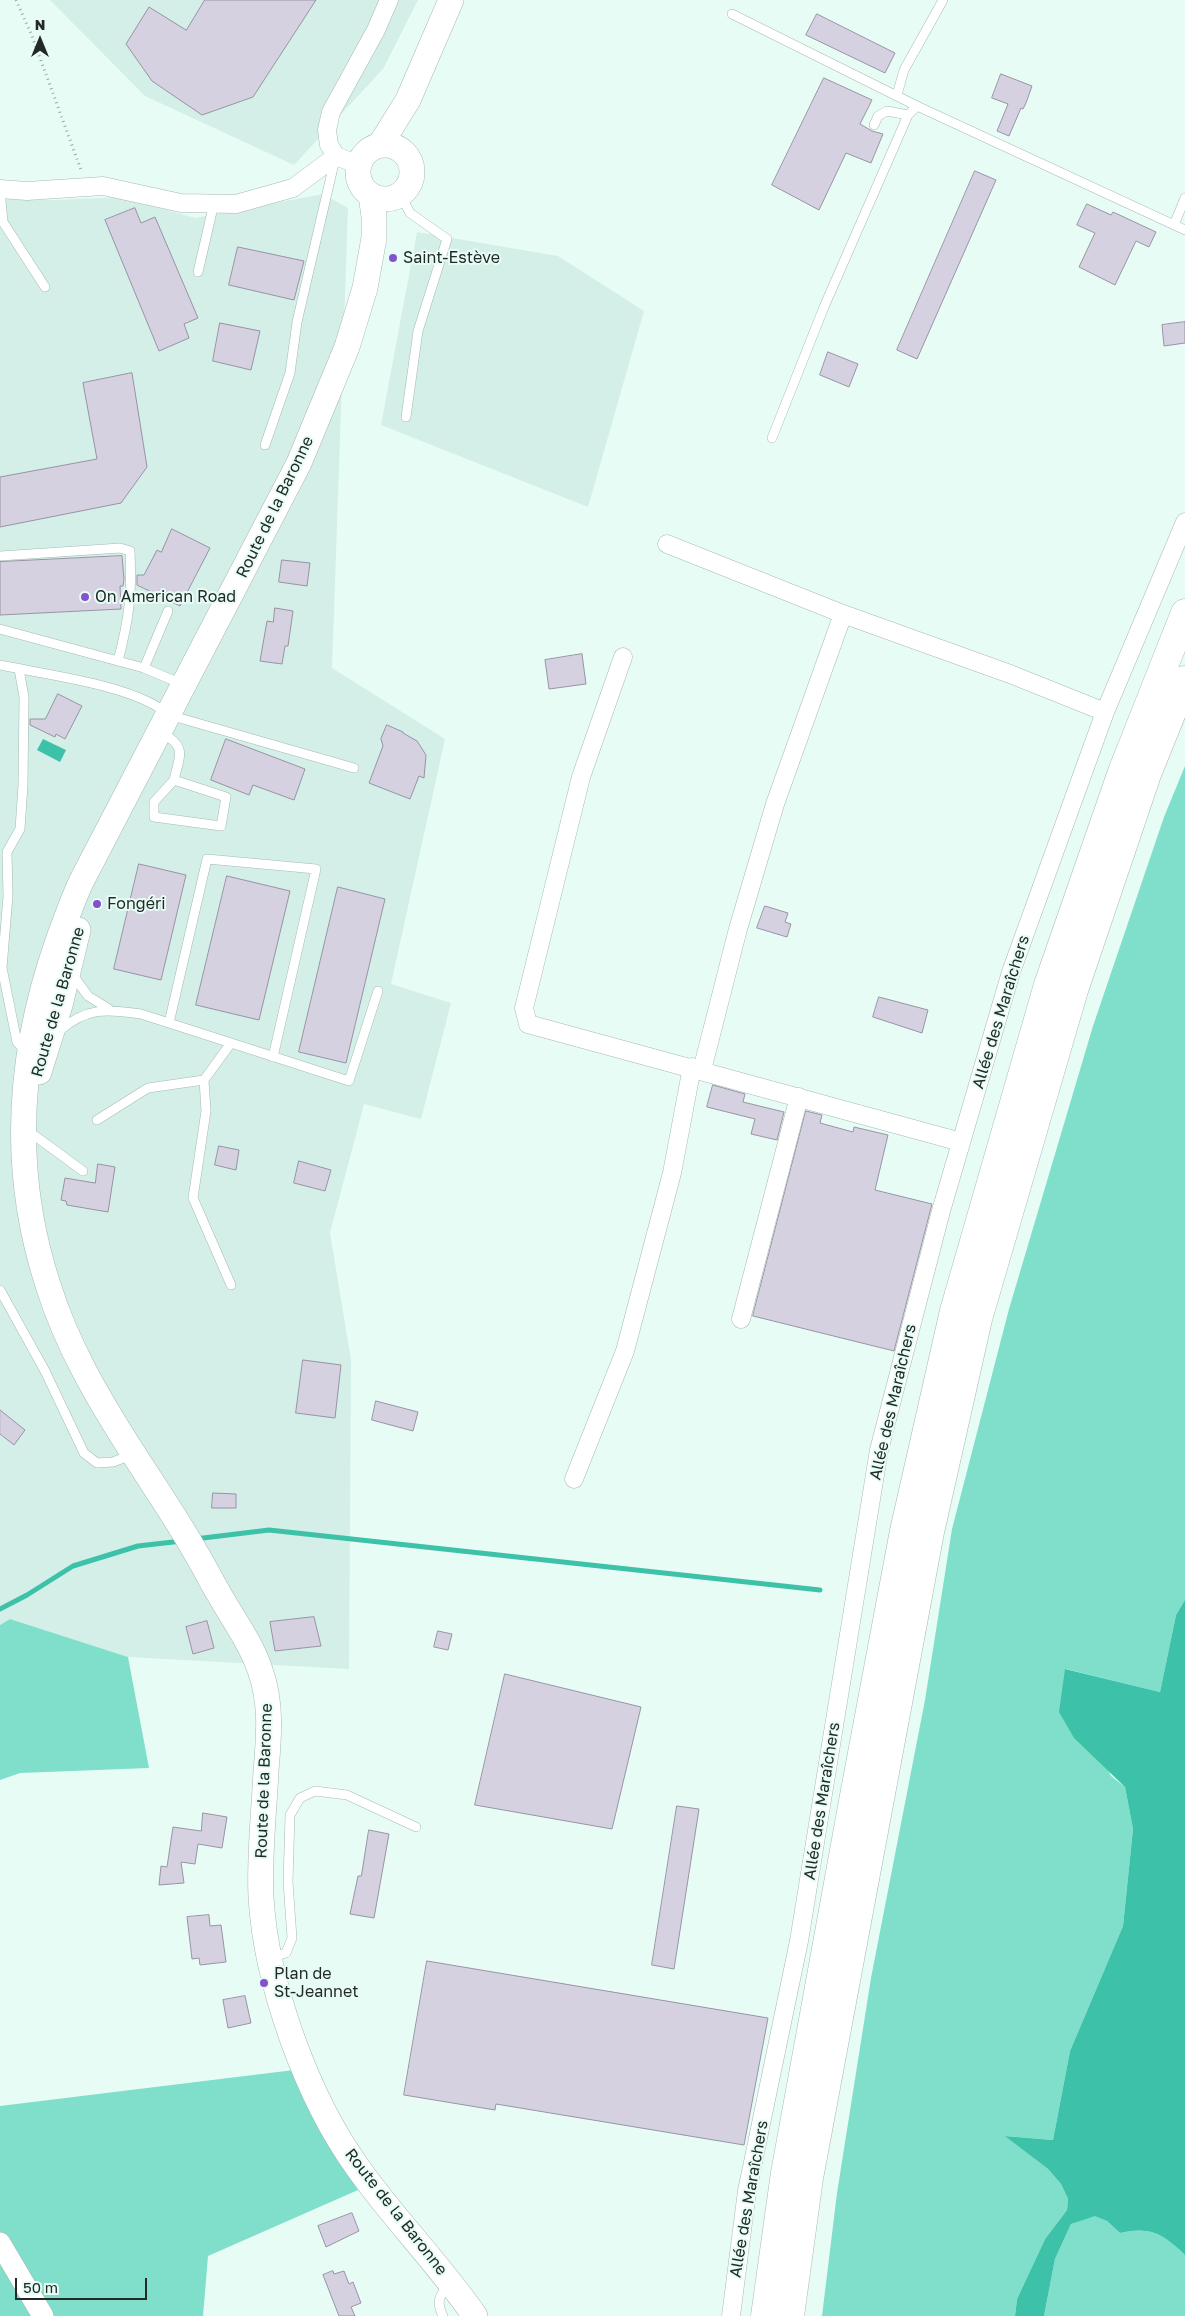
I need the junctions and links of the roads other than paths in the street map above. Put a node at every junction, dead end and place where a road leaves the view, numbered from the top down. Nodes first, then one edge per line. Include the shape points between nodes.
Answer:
1 (388, 0) edge
2 (452, 0) edge
3 (943, 0) edge
4 (732, 14) dead end
5 (897, 95) junction
6 (408, 100) junction
7 (917, 106) junction
8 (908, 115) junction
9 (874, 125) dead end
10 (380, 145) junction
11 (405, 154) junction
12 (336, 156) junction
13 (359, 165) junction
14 (0, 190) edge
15 (371, 195) junction
16 (399, 195) junction
17 (1185, 198) edge
18 (214, 204) junction
19 (1174, 225) junction
20 (1185, 230) edge
21 (371, 260) junction
22 (198, 272) dead end
23 (45, 287) dead end
24 (406, 417) dead end
25 (772, 438) dead end
26 (265, 445) dead end
27 (1185, 522) edge
28 (667, 544) dead end
29 (0, 556) edge
30 (168, 611) dead end
31 (1185, 613) edge
32 (843, 614) junction
33 (0, 629) edge
34 (623, 657) dead end
35 (118, 661) junction
36 (0, 666) edge
37 (144, 668) junction
38 (19, 669) junction
39 (1185, 680) edge
40 (184, 686) junction
41 (1105, 712) junction
42 (165, 723) junction
43 (354, 768) dead end
44 (174, 780) junction
45 (99, 851) junction
46 (4, 852) edge
47 (71, 955) junction
48 (46, 976) junction
49 (378, 991) dead end
50 (60, 1005) junction
51 (109, 1009) junction
52 (88, 1012) junction
53 (169, 1023) junction
54 (50, 1039) junction
55 (231, 1043) junction
56 (28, 1055) junction
57 (273, 1057) junction
58 (697, 1069) junction
59 (204, 1080) junction
60 (799, 1097) junction
61 (97, 1120) dead end
62 (24, 1130) junction
63 (961, 1142) junction
64 (83, 1170) dead end
65 (231, 1285) dead end
66 (0, 1290) edge
67 (741, 1319) dead end
68 (134, 1455) junction
69 (574, 1479) dead end
70 (416, 1827) dead end
71 (270, 1958) junction
72 (0, 2243) edge
73 (451, 2282) junction
74 (43, 2316) edge
75 (443, 2316) edge
76 (475, 2316) edge
77 (731, 2316) edge
78 (765, 2316) edge
79 (790, 2316) edge

1 - 12 street via 376,30 331,112 327,130 329,145
2 - 6 main road
3 - 5 lane via 904,70
4 - 5 lane
5 - 7 lane
6 - 10 main road
6 - 11 main road
7 - 8 lane
7 - 19 lane
8 - 9 lane via 887,111 878,116
8 - 25 lane via 824,307
10 - 11 main road via 398,148
10 - 13 main road via 366,152
11 - 16 main road via 412,170 411,180
12 - 13 street
12 - 18 street via 293,188 236,204
12 - 26 lane via 299,313 290,373
13 - 15 main road via 362,185
14 - 18 street via 103,186 181,203
14 - 23 lane via 3,222
15 - 16 main road via 384,199
15 - 21 main road, Route de la Baronne via 374,216
16 - 21 main road, Route de la Baronne
16 - 24 lane via 410,214 447,239 418,331
17 - 19 lane
18 - 22 lane
19 - 20 lane
21 - 40 main road, Route de la Baronne via 347,347 299,463
27 - 41 street, Allée des Maraîchers
28 - 32 street
29 - 35 lane via 120,548 130,551 132,591
30 - 37 lane
31 - 78 highway via 1122,772 1048,985 954,1311 904,1531 856,1785 787,2163
32 - 41 street
32 - 58 street via 776,804
33 - 35 lane
34 - 58 street via 581,777 524,1008 528,1024
35 - 37 lane
36 - 38 lane
37 - 40 lane
38 - 42 lane via 74,679 158,705
38 - 46 lane via 24,697 20,829
39 - 79 highway via 1147,774 1074,990 978,1319 926,1551 813,2159
40 - 42 main road, Route de la Baronne
41 - 63 street, Allée des Maraîchers via 1011,972
42 - 43 lane
42 - 44 lane via 181,753
42 - 45 main road, Route de la Baronne
44 - 44 lane via 226,797 221,826 154,817 154,802
45 - 47 main road, Route de la Baronne
45 - 48 main road, Route de la Baronne via 74,896
46 - 56 lane via 8,896 2,968 17,1042
47 - 50 main road, Route de la Baronne
47 - 51 lane via 72,974 88,996
48 - 50 lane
48 - 56 main road, Route de la Baronne
49 - 57 lane via 349,1081
50 - 52 lane
50 - 54 main road, Route de la Baronne
51 - 52 lane
51 - 53 lane
52 - 54 lane via 72,1020
53 - 55 lane
53 - 57 lane via 207,859 316,869
54 - 62 main road, Route de la Baronne
55 - 57 lane
55 - 59 lane
56 - 62 main road, Route de la Baronne
58 - 60 street
58 - 69 street via 625,1351
59 - 61 lane via 148,1088
59 - 65 lane via 206,1111 193,1198
60 - 63 street
60 - 67 street
62 - 64 lane
62 - 68 main road, Route de la Baronne via 24,1166 32,1220 48,1286 86,1377
63 - 77 street, Allée des Maraîchers via 879,1450 799,1941 748,2191
66 - 68 lane via 45,1371 84,1453 98,1463
68 - 71 main road, Route de la Baronne via 196,1552 245,1638 267,1692 269,1723 261,1851 262,1897
70 - 71 lane via 347,1795 315,1791 300,1798 290,1815 288,1882 292,1938 286,1953
71 - 73 main road, Route de la Baronne via 282,2010 334,2128 357,2167
72 - 74 street
73 - 75 lane via 440,2295 438,2306
73 - 76 main road, Route de la Baronne

